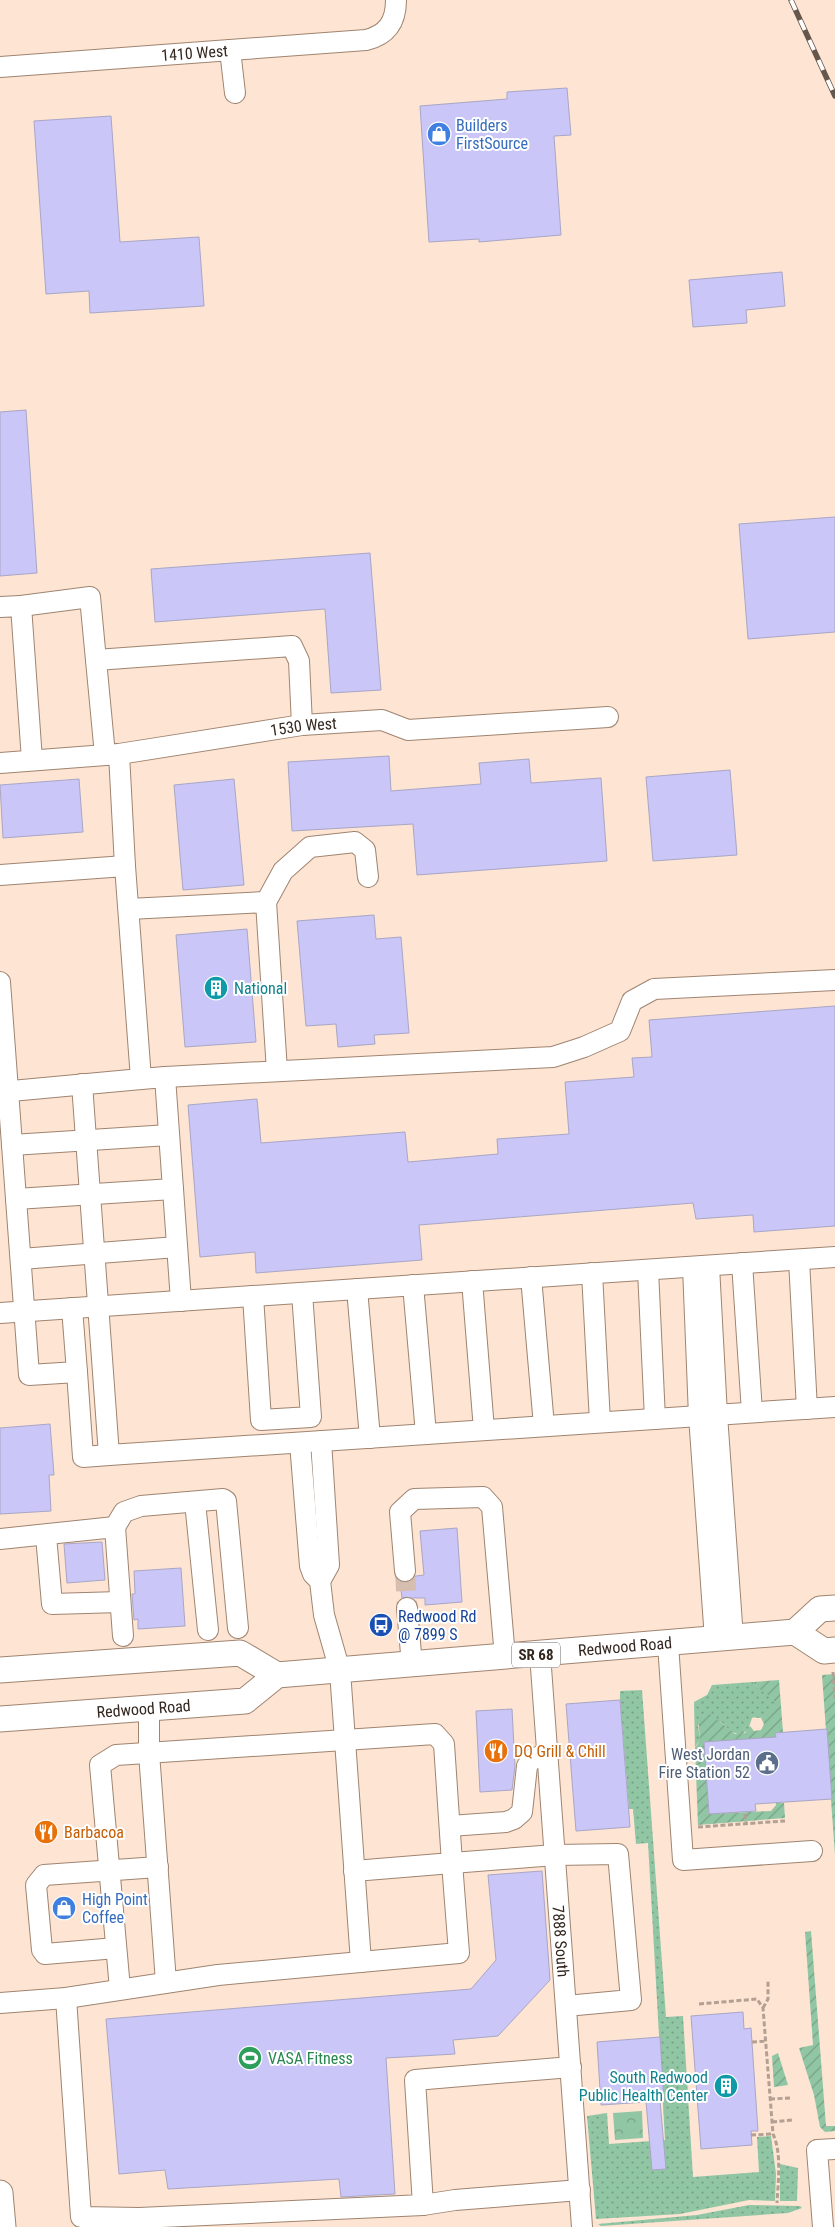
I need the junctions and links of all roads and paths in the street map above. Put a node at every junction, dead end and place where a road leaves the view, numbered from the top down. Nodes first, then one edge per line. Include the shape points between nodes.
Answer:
1 (396, 0) edge
2 (230, 50) junction
3 (0, 66) edge
4 (235, 92) dead end
5 (21, 606) junction
6 (0, 608) edge
7 (96, 660) junction
8 (608, 717) dead end
9 (302, 725) junction
10 (112, 755) junction
11 (32, 760) junction
12 (0, 763) edge
13 (125, 866) junction
14 (0, 875) edge
15 (368, 877) dead end
16 (266, 902) junction
17 (129, 909) junction
18 (835, 980) edge
19 (0, 982) edge
20 (277, 1071) junction
21 (165, 1077) junction
22 (141, 1079) junction
23 (82, 1084) junction
24 (4, 1091) edge
25 (169, 1135) junction
26 (87, 1140) junction
27 (12, 1145) junction
28 (173, 1189) junction
29 (91, 1194) junction
30 (16, 1199) junction
31 (177, 1246) junction
32 (95, 1253) junction
33 (835, 1257) edge
34 (21, 1259) junction
35 (799, 1260) junction
36 (742, 1263) junction
37 (701, 1266) junction
38 (648, 1270) junction
39 (592, 1274) junction
40 (531, 1278) junction
41 (472, 1281) junction
42 (413, 1286) junction
43 (357, 1289) junction
44 (302, 1293) junction
45 (253, 1296) junction
46 (181, 1301) junction
47 (99, 1306) junction
48 (72, 1308) junction
49 (25, 1311) junction
50 (0, 1313) edge
51 (77, 1372) junction
52 (835, 1407) edge
53 (807, 1409) junction
54 (752, 1412) junction
55 (708, 1415) junction
56 (656, 1418) junction
57 (600, 1422) junction
58 (544, 1426) junction
59 (484, 1430) junction
60 (426, 1434) junction
61 (370, 1438) junction
62 (321, 1441) junction
63 (300, 1442) junction
64 (109, 1455) junction
65 (195, 1502) junction
66 (115, 1527) junction
67 (46, 1536) junction
68 (0, 1539) edge
69 (404, 1572) tunnel mouth
70 (320, 1581) junction
71 (120, 1602) junction
72 (407, 1608) tunnel mouth
73 (835, 1608) edge
74 (238, 1628) dead end
75 (208, 1630) dead end
76 (795, 1632) junction
77 (123, 1636) dead end
78 (724, 1639) junction
79 (668, 1644) junction
80 (540, 1654) junction
81 (505, 1657) junction
82 (834, 1661) edge
83 (412, 1665) junction
84 (0, 1670) edge
85 (340, 1671) junction
86 (277, 1675) junction
87 (835, 1698) edge
88 (149, 1708) junction
89 (0, 1719) edge
90 (344, 1740) junction
91 (149, 1753) junction
92 (548, 1753) junction
93 (745, 1814) dead end
94 (696, 1818) dead end
95 (784, 1821) dead end
96 (746, 1824) junction
97 (450, 1826) junction
98 (812, 1851) dead end
99 (555, 1855) junction
100 (452, 1863) junction
101 (158, 1867) junction
102 (108, 1871) junction
103 (354, 1871) junction
104 (116, 1948) junction
105 (361, 1962) junction
106 (768, 1981) dead end
107 (166, 1982) junction
108 (120, 1989) junction
109 (66, 1998) junction
110 (0, 2003) edge
111 (698, 2004) dead end
112 (566, 2006) junction
113 (763, 2008) junction
114 (766, 2041) junction
115 (752, 2042) dead end
116 (571, 2067) junction
117 (790, 2098) dead end
118 (770, 2099) junction
119 (792, 2120) dead end
120 (772, 2122) junction
121 (773, 2134) junction
122 (751, 2135) dead end
123 (835, 2149) edge
124 (580, 2190) junction
125 (0, 2193) edge
126 (777, 2203) dead end
127 (424, 2205) junction
128 (139, 2223) edge
129 (835, 2226) edge
130 (3, 2227) edge
131 (582, 2227) edge
132 (823, 2227) edge
133 (828, 2227) edge

1 - 2 street, 1410 West via 394,19 388,30 378,37
2 - 3 street, 1410 West
2 - 4 street
5 - 6 street
5 - 7 street via 90,598
5 - 11 street
7 - 9 street via 292,646 299,661
7 - 10 street
8 - 9 street, 1530 West via 408,730 382,720
9 - 10 street, 1530 West
10 - 11 street, 1530 West
10 - 13 street
11 - 12 street, 1530 West
13 - 14 street
13 - 17 street
15 - 16 street via 365,850 355,842 310,846 283,872
16 - 17 street
16 - 20 street
17 - 22 street
18 - 20 street via 654,989 632,1001 620,1031 552,1057
19 - 24 street
20 - 21 street
21 - 22 street
21 - 25 street
22 - 23 street
23 - 24 street
23 - 26 street
24 - 27 street
25 - 26 street
25 - 28 street
26 - 27 street
26 - 29 street
27 - 30 street
28 - 29 street
28 - 31 street
29 - 30 street
29 - 32 street
30 - 34 street
31 - 32 street
31 - 46 street
32 - 34 street
32 - 47 street
33 - 35 street
34 - 49 street
35 - 36 street
35 - 53 street
36 - 37 street
36 - 54 street
37 - 38 street
37 - 55 street
38 - 39 street
38 - 56 street
39 - 40 street
39 - 57 street
40 - 41 street
40 - 58 street
41 - 42 street
41 - 59 street
42 - 43 street
42 - 60 street
43 - 44 street
43 - 61 street
44 - 45 street
44 - 45 street via 311,1417 301,1418 261,1420
45 - 46 street
46 - 47 street
47 - 48 street
47 - 64 street
48 - 49 street
48 - 51 street
49 - 50 street
49 - 51 street via 30,1375
51 - 64 street via 84,1457
52 - 53 street
53 - 54 street
54 - 55 street
55 - 56 street
55 - 78 street
56 - 57 street
57 - 58 street
58 - 59 street
59 - 60 street
60 - 61 street
61 - 62 street
62 - 63 street
62 - 70 street via 330,1565
63 - 64 street
63 - 70 street via 310,1566
65 - 66 street via 141,1506 124,1512
65 - 74 street via 220,1498 226,1502
65 - 75 street
66 - 67 street
66 - 71 street
67 - 68 street
67 - 71 street via 52,1604
69 - 81 street via 400,1512 414,1499 483,1497 492,1507
70 - 85 street via 324,1615
71 - 77 street
72 - 83 street
73 - 76 main road via 820,1610
76 - 78 main road, Redwood Road / SR 68
76 - 82 main road
78 - 79 main road, Redwood Road / SR 68
79 - 80 main road, Redwood Road / SR 68
79 - 98 street via 683,1860
80 - 81 main road, Redwood Road / SR 68
80 - 92 street, 7888 South
81 - 83 main road, Redwood Road / SR 68
82 - 87 path
83 - 85 main road, Redwood Road / SR 68
84 - 86 main road via 240,1653
85 - 86 main road, Redwood Road / SR 68
85 - 90 street
86 - 88 main road, Redwood Road via 245,1702
88 - 89 main road, Redwood Road
88 - 91 street
90 - 91 street
90 - 97 street via 435,1734 444,1744
90 - 103 street
91 - 101 street
91 - 102 street via 116,1755 100,1765
92 - 97 street via 531,1760 527,1766 522,1812 514,1819
92 - 99 street, 7888 South
93 - 96 path
94 - 96 path via 696,1827
95 - 96 path
97 - 100 street
99 - 100 street
99 - 112 street, 7888 South
99 - 112 street via 618,1854 631,2000
100 - 103 street
100 - 105 street via 459,1953
101 - 102 street
101 - 107 street
102 - 104 street
102 - 104 street via 44,1875 36,1885 42,1950 46,1954
103 - 105 street
104 - 108 street
105 - 107 street
106 - 113 path via 768,1999
107 - 108 street
108 - 109 street
109 - 110 street
109 - 128 street via 81,2217
111 - 113 path via 757,1999
112 - 116 street, 7888 South
113 - 114 path
114 - 115 path
114 - 118 path
116 - 124 street, 7888 South
116 - 127 street via 415,2080
117 - 118 path
118 - 120 path
119 - 120 path
120 - 121 path
121 - 122 path
121 - 126 path via 778,2173
123 - 132 street via 817,2150
124 - 127 street
124 - 131 street, 7888 South
125 - 130 main road
127 - 128 street
129 - 133 street

